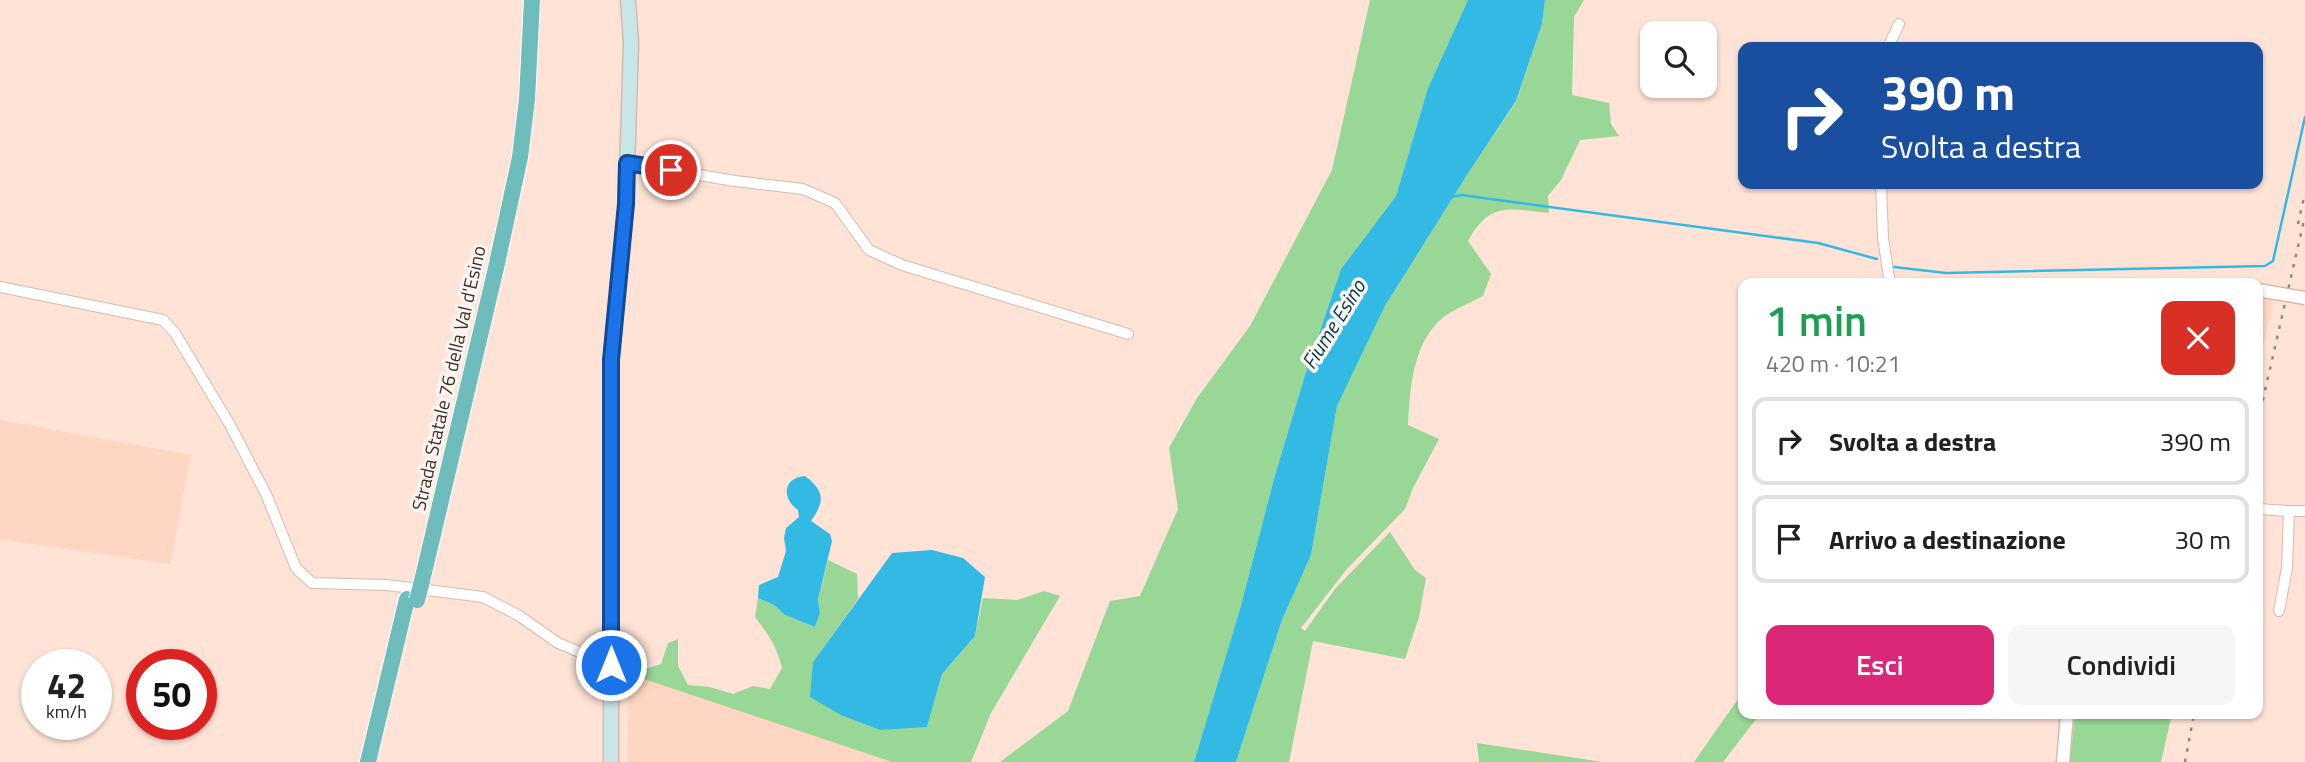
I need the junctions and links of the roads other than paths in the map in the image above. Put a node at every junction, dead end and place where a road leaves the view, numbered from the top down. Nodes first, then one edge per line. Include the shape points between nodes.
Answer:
1 (522, 0) edge
2 (532, 0) edge
3 (628, 0) edge
4 (1899, 24) dead end
5 (1890, 42) edge
6 (627, 163) junction
7 (1881, 189) edge
8 (1889, 278) edge
9 (0, 288) edge
10 (2263, 291) edge
11 (2305, 298) edge
12 (1128, 334) dead end
13 (2263, 509) edge
14 (2289, 510) junction
15 (2305, 511) edge
16 (417, 581) junction
17 (412, 599) junction
18 (2279, 611) dead end
19 (611, 665) junction
20 (2067, 719) edge
21 (368, 762) edge
22 (378, 762) edge
23 (611, 762) edge
24 (2063, 762) edge

1 - 16 highway, Strada Statale 76 della Val d'Esino via 510,155
2 - 16 highway, Strada Statale 76 della Val d'Esino via 520,157
3 - 6 main road
4 - 5 street
6 - 12 street via 803,189 835,203 869,250 891,260
6 - 19 main road via 611,360
7 - 8 street
9 - 19 street via 163,320 236,436 296,568 312,583 387,585 483,597 558,643
10 - 11 street, bridge
13 - 14 street
14 - 15 street
14 - 18 street via 2287,568
16 - 17 highway, Strada Statale 76 della Val d'Esino, bridge
17 - 21 highway, Strada Statale 76 della Val d'Esino
17 - 22 highway, Strada Statale 76 della Val d'Esino
19 - 23 main road
20 - 24 street

